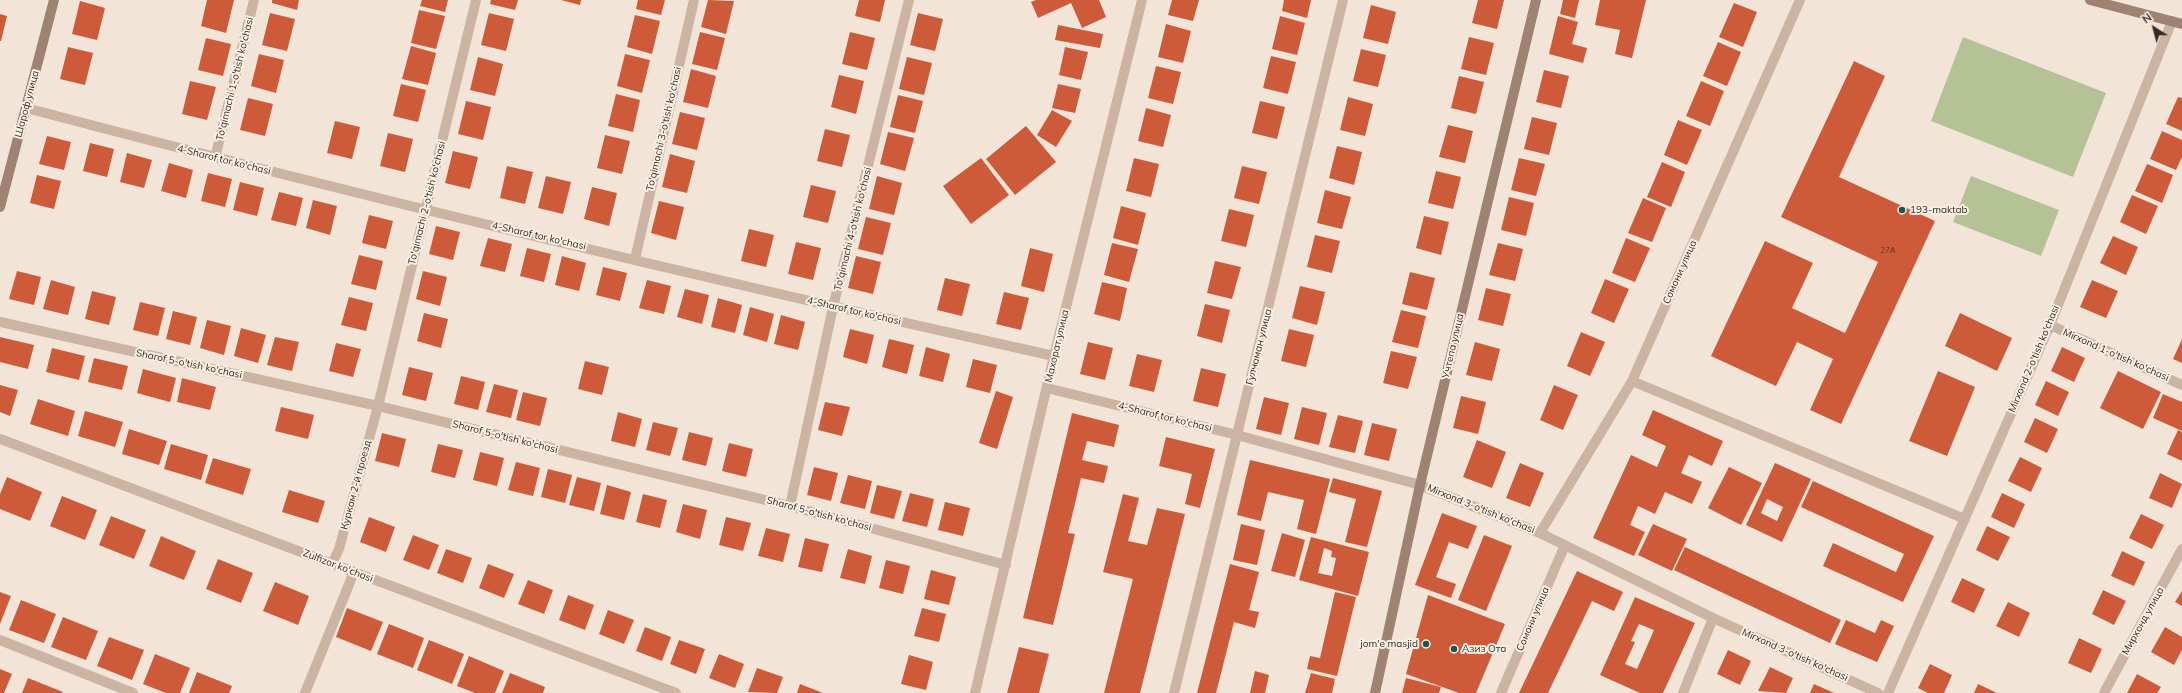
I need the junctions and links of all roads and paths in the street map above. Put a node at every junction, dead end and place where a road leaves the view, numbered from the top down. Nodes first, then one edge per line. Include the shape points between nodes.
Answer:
1 (54, 0) edge
2 (254, 0) edge
3 (476, 0) edge
4 (694, 0) edge
5 (909, 0) edge
6 (1142, 0) edge
7 (1344, 0) edge
8 (1536, 0) edge
9 (1800, 0) edge
10 (2090, 0) edge
11 (2177, 23) edge
12 (26, 108) junction
13 (215, 158) junction
14 (2, 190) edge
15 (0, 207) edge
16 (424, 209) junction
17 (635, 259) junction
18 (834, 307) junction
19 (0, 322) edge
20 (2050, 325) junction
21 (1054, 356) junction
22 (1632, 381) junction
23 (2182, 385) edge
24 (1047, 388) junction
25 (378, 406) junction
26 (1237, 435) junction
27 (0, 439) edge
28 (1420, 485) junction
29 (790, 506) junction
30 (1965, 519) junction
31 (1540, 533) junction
32 (1565, 545) junction
33 (2182, 549) edge
34 (332, 564) junction
35 (1006, 565) junction
36 (354, 572) junction
37 (1712, 618) junction
38 (0, 640) edge
39 (134, 693) edge
40 (304, 693) edge
41 (676, 693) edge
42 (976, 693) edge
43 (1174, 693) edge
44 (1375, 693) edge
45 (1501, 693) edge
46 (1683, 693) edge
47 (1878, 693) edge
48 (1888, 693) edge
49 (2104, 693) edge

1 - 12 street, Шароф улица
2 - 13 street, To'qimachi 1-o'tish ko'chasi
3 - 16 street, To'qimachi 2-o'tish ko'chasi
4 - 17 street, To'qimachi 3-o'tish ko'chasi
5 - 18 street, To'qimachi 4-o'tish ko'chasi
6 - 21 street, Махорат улица
7 - 26 street, Гулчаман улица
8 - 28 street, Учтепа улица
9 - 22 street, Сомони улица
10 - 11 street
11 - 20 street, Mirxond 2-o'tish ko'chasi
12 - 13 street, 4-Sharof tor ko'chasi
12 - 14 street, Шароф улица
13 - 16 street, 4-Sharof tor ko'chasi
14 - 15 street, Шароф улица
16 - 17 street, 4-Sharof tor ko'chasi
16 - 25 street, To'qimachi 2-o'tish ko'chasi
17 - 18 street, 4-Sharof tor ko'chasi
18 - 21 street, 4-Sharof tor ko'chasi
18 - 29 street, To'qimachi 4-o'tish ko'chasi
19 - 25 street, Sharof 5-o'tish ko'chasi
20 - 23 street, Mirxond 1-o'tish ko'chasi
20 - 30 street, Mirxond 2-o'tish ko'chasi
21 - 24 street, Махорат улица
22 - 30 street
22 - 31 street, Сомони улица
24 - 26 street, 4-Sharof tor ko'chasi
24 - 35 street, Махорат улица
25 - 29 street, Sharof 5-o'tish ko'chasi
25 - 34 street, Куркам 2-й проезд via 339,549
26 - 28 street, Mirxond 3-o'tish ko'chasi
26 - 43 street, Гулчаман улица
27 - 34 street, Zulfizor ko'chasi
28 - 31 street, Mirxond 3-o'tish ko'chasi
28 - 44 street, Учтепа улица
29 - 35 street, Sharof 5-o'tish ko'chasi
30 - 48 street, Mirxond 2-o'tish ko'chasi
31 - 32 street, Mirxond 3-o'tish ko'chasi
32 - 37 street, Mirxond 3-o'tish ko'chasi
32 - 45 street, Сомони улица
33 - 49 street, Мирхонд улица
34 - 36 street, Zulfizor ko'chasi
35 - 42 street, Махорат улица
36 - 40 street
36 - 41 street, Zulfizor ko'chasi
37 - 46 street
37 - 47 street, Mirxond 3-o'tish ko'chasi
38 - 39 street

